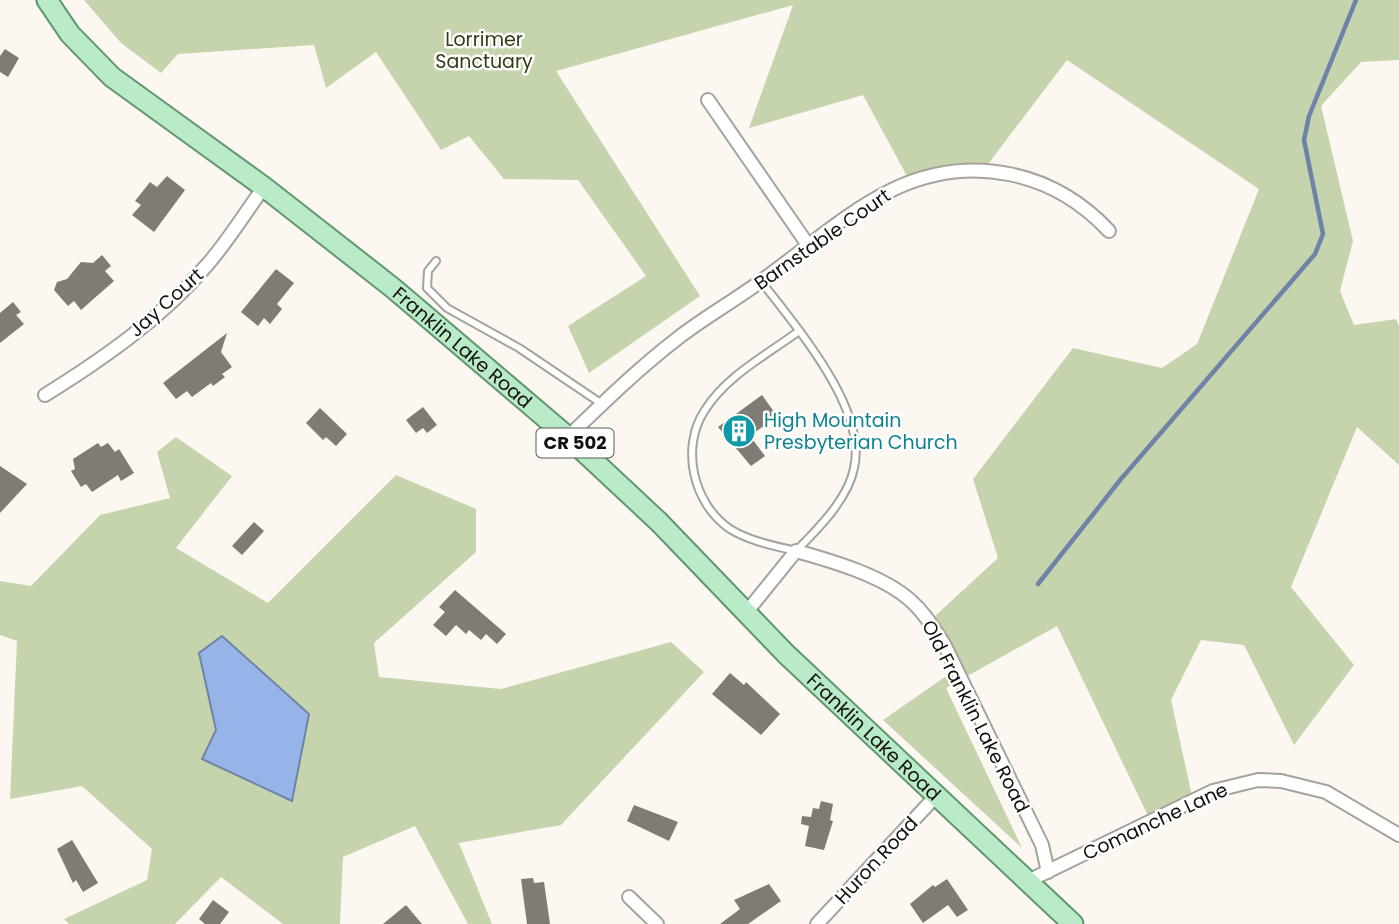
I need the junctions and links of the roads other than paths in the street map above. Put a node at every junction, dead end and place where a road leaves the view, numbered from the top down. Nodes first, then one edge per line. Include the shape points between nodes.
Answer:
1 (47, 0) edge
2 (708, 100) dead end
3 (264, 187) junction
4 (1109, 231) dead end
5 (808, 244) junction
6 (436, 261) dead end
7 (761, 281) junction
8 (799, 331) junction
9 (45, 395) dead end
10 (602, 404) junction
11 (568, 437) junction
12 (796, 551) junction
13 (745, 614) junction
14 (935, 797) junction
15 (1399, 835) edge
16 (1048, 872) junction
17 (1028, 881) junction
18 (629, 897) dead end
19 (657, 924) edge
20 (817, 924) edge
21 (1073, 924) edge

1 - 3 main road, Franklin Lake Road / CR 502 via 70,34 112,77
2 - 5 street
3 - 9 street, Jay Court via 207,265 171,303 86,370
3 - 11 main road, Franklin Lake Road / CR 502 via 393,288
4 - 5 street, Barnstable Court via 1082,205 1041,183 966,171 896,188
5 - 7 street, Barnstable Court
6 - 10 lane via 428,271 427,288 447,308 519,348
7 - 8 lane
7 - 10 street, Barnstable Court via 679,337
8 - 12 lane via 845,403 858,443 854,471 836,504
8 - 12 lane via 733,379 705,409 693,434 692,453 695,480 716,516 747,536
10 - 11 street, Barnstable Court
11 - 13 main road, Franklin Lake Road / CR 502 via 659,522
12 - 13 street
12 - 16 street, Old Franklin Lake Road via 841,564 891,588 925,614 1042,845
13 - 14 main road, Franklin Lake Road / CR 502
14 - 17 main road, Franklin Lake Road / CR 502
14 - 20 street, Huron Road
15 - 16 street, Comanche Lane via 1326,792 1281,780 1258,780 1213,791
16 - 17 street, Comanche Lane
17 - 21 main road, Franklin Lake Road / CR 502
18 - 19 street

